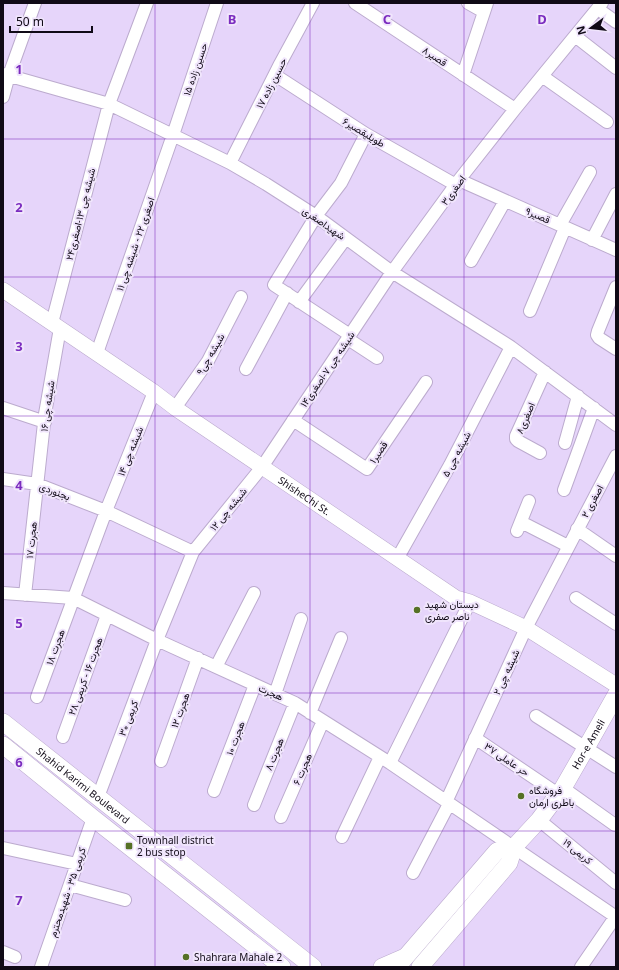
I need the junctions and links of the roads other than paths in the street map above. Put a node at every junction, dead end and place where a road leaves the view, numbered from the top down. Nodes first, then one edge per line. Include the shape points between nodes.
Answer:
1 (35, 3) edge
2 (146, 3) edge
3 (218, 3) edge
4 (313, 3) edge
5 (355, 3) edge
6 (468, 3) edge
7 (600, 6) edge
8 (486, 8) edge
9 (616, 22) edge
10 (575, 36) junction
11 (616, 68) edge
12 (6, 74) edge
13 (275, 74) junction
14 (464, 75) junction
15 (542, 76) junction
16 (3, 97) edge
17 (109, 104) junction
18 (515, 109) junction
19 (607, 122) dead end
20 (366, 134) junction
21 (173, 135) junction
22 (230, 163) junction
23 (590, 172) dead end
24 (458, 183) junction
25 (616, 194) edge
26 (506, 201) junction
27 (316, 216) junction
28 (563, 226) junction
29 (346, 238) junction
30 (592, 240) junction
31 (616, 250) edge
32 (471, 261) dead end
33 (392, 272) junction
34 (616, 287) edge
35 (3, 290) edge
36 (287, 294) junction
37 (241, 297) dead end
38 (300, 302) junction
39 (613, 303) edge
40 (530, 311) dead end
41 (56, 326) junction
42 (349, 337) junction
43 (510, 347) junction
44 (616, 349) edge
45 (97, 353) junction
46 (377, 358) dead end
47 (246, 370) dead end
48 (545, 372) junction
49 (426, 382) dead end
50 (154, 392) junction
51 (578, 396) junction
52 (3, 408) edge
53 (175, 408) junction
54 (594, 408) junction
55 (293, 420) junction
56 (45, 422) junction
57 (616, 425) edge
58 (565, 443) dead end
59 (540, 453) dead end
60 (616, 456) edge
61 (262, 467) junction
62 (3, 479) edge
63 (37, 484) junction
64 (564, 490) dead end
65 (530, 501) dead end
66 (106, 511) junction
67 (578, 529) junction
68 (568, 546) junction
69 (193, 552) junction
70 (616, 556) edge
71 (397, 558) junction
72 (3, 593) edge
73 (254, 593) dead end
74 (25, 595) junction
75 (73, 598) junction
76 (576, 598) dead end
77 (470, 602) junction
78 (107, 615) junction
79 (301, 619) dead end
80 (616, 624) edge
81 (526, 628) junction
82 (340, 638) dead end
83 (157, 640) junction
84 (198, 658) junction
85 (216, 667) junction
86 (255, 685) junction
87 (616, 685) edge
88 (275, 694) junction
89 (616, 695) edge
90 (36, 697) dead end
91 (294, 703) junction
92 (310, 713) junction
93 (536, 716) dead end
94 (323, 721) junction
95 (3, 722) edge
96 (63, 737) dead end
97 (476, 738) junction
98 (3, 745) edge
99 (586, 748) junction
100 (385, 760) junction
101 (161, 762) dead end
102 (616, 768) edge
103 (214, 791) dead end
104 (560, 791) junction
105 (98, 797) junction
106 (448, 803) junction
107 (254, 805) dead end
108 (281, 817) dead end
109 (93, 818) junction
110 (539, 820) junction
111 (615, 825) edge
112 (342, 837) dead end
113 (3, 848) edge
114 (514, 848) junction
115 (77, 864) junction
116 (413, 873) dead end
117 (616, 883) edge
118 (70, 884) junction
119 (124, 900) dead end
120 (616, 916) edge
121 (3, 952) edge
122 (15, 957) dead end
123 (401, 962) edge
124 (41, 967) edge
125 (282, 967) edge
126 (313, 967) edge
127 (382, 967) edge
128 (420, 967) edge
129 (581, 967) edge

1 - 12 street
2 - 17 street, شیشه چی ۱۳-اصغری۲۴
3 - 21 street, حسین زاده ۱۵
4 - 13 street, حسین زاده ۱۷
5 - 14 street, قصیر۸
6 - 8 street
7 - 9 street
7 - 10 street, اصغری۳
8 - 14 street
10 - 11 street
10 - 15 street, اصغری۳
12 - 16 street
12 - 17 street, شهیداصغری
13 - 20 street, طویلیقصیر۶
13 - 22 street, حسین زاده ۱۷
14 - 18 street, قصیر۸
15 - 18 street, اصغری۳
15 - 19 street
17 - 21 street, شهیداصغری
17 - 41 street, شیشه چی ۱۳-اصغری۲۴
18 - 24 street, اصغری۳
20 - 24 street, طویلیقصیر۶
20 - 27 street via 341,183
21 - 22 street, شهیداصغری
21 - 45 street, اصغری ۲۲ - شیشه چی ۱۱
22 - 27 street, شهیداصغری
23 - 28 street
24 - 26 street, قصیر۹
24 - 33 street, اصغری۳
25 - 30 street
26 - 28 street, قصیر۹
26 - 32 street
27 - 29 street, شهیداصغری
27 - 36 street via 274,285
28 - 30 street, قصیر۹
28 - 40 street
29 - 33 street, شهیداصغری
29 - 38 street
30 - 31 street, قصیر۹
33 - 42 street, شیشه چی ۷-اصغری۱۴
33 - 43 street, شهیداصغری
34 - 39 street
35 - 41 street, ShisheChi St.
36 - 38 street
36 - 47 street
37 - 53 street, شیشه چی۹ via 208,361
38 - 42 street
39 - 44 street via 597,335
41 - 45 street, ShisheChi St.
41 - 56 street, شیشه چی ۱۶
42 - 46 street
42 - 55 street, شیشه چی ۷-اصغری۱۴
43 - 48 street, شهیداصغری
43 - 71 street, شیشه چی ۵ via 450,465
45 - 50 street, ShisheChi St.
48 - 51 street, شهیداصغری
48 - 59 street, اصغری۸ via 516,436 518,441
49 - 55 street, قصیر۱ via 367,469
50 - 53 street, ShisheChi St.
50 - 66 street, شیشه چی ۱۴
51 - 54 street, شهیداصغری
51 - 58 street
52 - 56 street
53 - 61 street, ShisheChi St.
54 - 57 street, شهیداصغری
54 - 64 street
55 - 61 street, شیشه چی ۷-اصغری۱۴
56 - 63 street, شیشه چی ۱۶
60 - 67 street, اصغری ۲
61 - 69 street, شیشه چی ۱۲
61 - 71 street, ShisheChi St.
62 - 63 street, بجنوردی
63 - 66 street, بجنوردی
63 - 74 street, هجرت ۱۷
65 - 68 street via 519,527
66 - 69 street, بجنوردی
66 - 75 street, شیشه چی ۱۴
67 - 68 street, اصغری ۲
67 - 70 street
68 - 81 street, اصغری ۲
69 - 83 street, شیشه چی ۱۲
71 - 77 street, ShisheChi St. via 456,598
72 - 74 street, هجرت
73 - 85 street
74 - 75 street, هجرت
75 - 78 street, هجرت
75 - 90 street, هجرت ۱۸
76 - 80 street
77 - 81 street, ShisheChi St.
77 - 100 street via 429,684
78 - 83 street, هجرت
78 - 96 street, هجرت ۱۶ - کریمی ۲۸
79 - 88 street
81 - 87 street, ShisheChi St.
81 - 97 street, شیشه چی ۲
82 - 92 street
83 - 84 street, هجرت
83 - 105 street, کریمی ۳۰
84 - 85 street, هجرت
84 - 101 street, هجرت ۱۲
85 - 86 street, هجرت
86 - 88 street, هجرت
86 - 103 street, هجرت ۱۰
88 - 91 street, هجرت
89 - 99 main road, Hor-e Ameli
91 - 92 street, هجرت
91 - 107 street, هجرت ۸
92 - 94 street, هجرت
93 - 99 street
94 - 100 street, هجرت
94 - 108 street, هجرت ۶
95 - 105 main road, Shahid Karimi Boulevard
97 - 104 street, حر عاملی ۳۷
97 - 106 street, شیشه چی ۲
98 - 109 main road, Shahid Karimi Boulevard
99 - 102 street
99 - 104 main road, Hor-e Ameli
100 - 106 street, هجرت
100 - 112 street
104 - 110 main road, Hor-e Ameli
104 - 111 street, حر عاملی ۳۷
105 - 126 main road, Shahid Karimi Boulevard
106 - 114 street, هجرت
106 - 116 street, شیشه چی ۲
109 - 115 street, کریمی ۳۵ - شهیدمحترم
109 - 125 main road, Shahid Karimi Boulevard
110 - 114 main road, Hor-e Ameli
110 - 117 street, کریمی ۱۹
113 - 115 street
114 - 120 street, هجرت
114 - 123 main road via 497,851
114 - 128 main road, Hor-e Ameli via 509,862
115 - 118 street, کریمی ۳۵ - شهیدمحترم
118 - 119 street
118 - 124 street, کریمی ۳۵ - شهیدمحترم
120 - 129 street
121 - 122 street
123 - 127 main road

